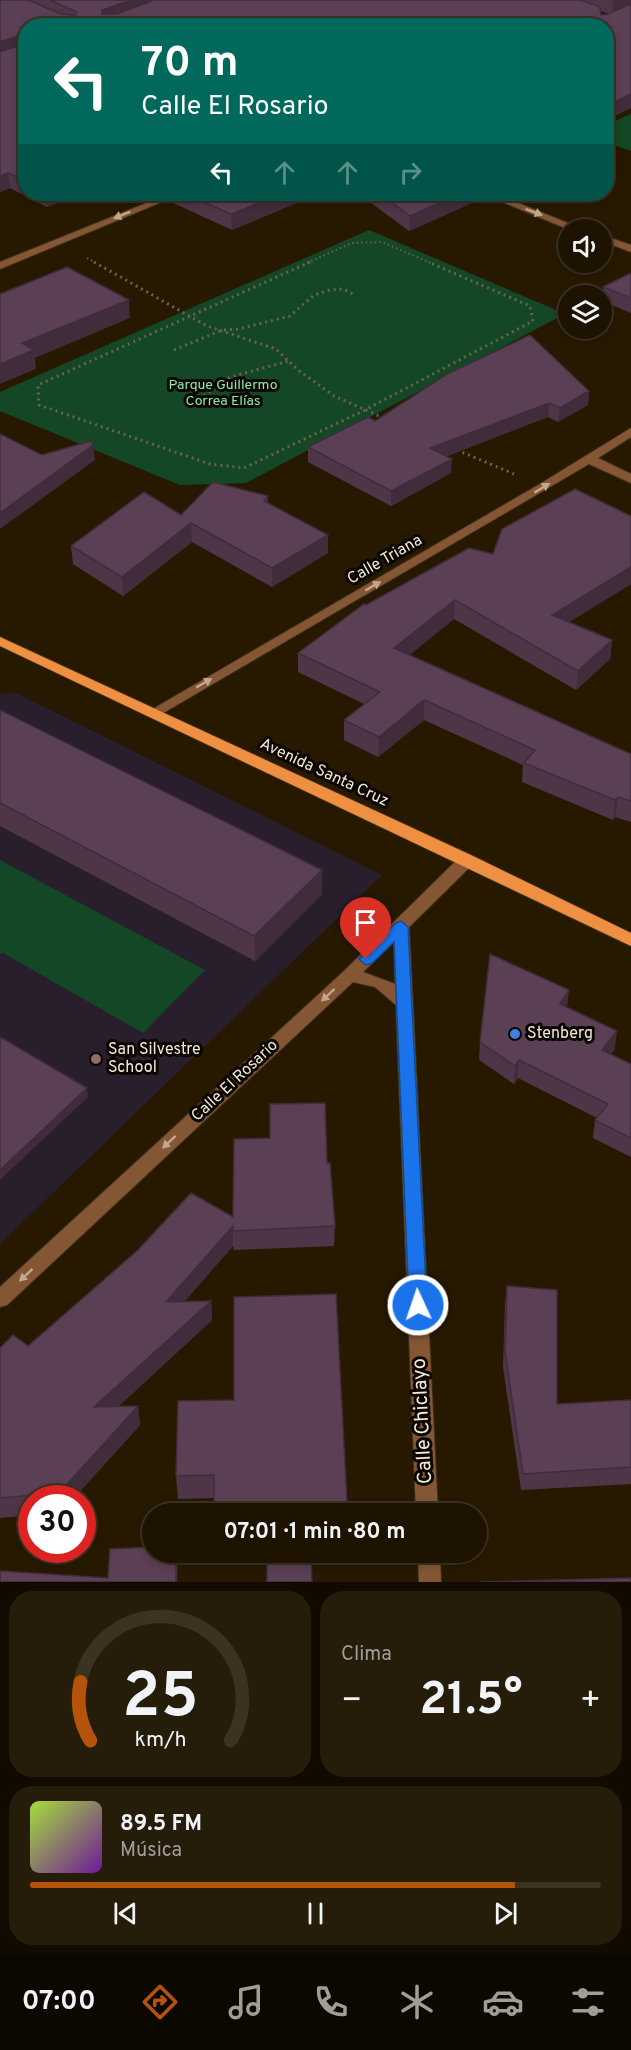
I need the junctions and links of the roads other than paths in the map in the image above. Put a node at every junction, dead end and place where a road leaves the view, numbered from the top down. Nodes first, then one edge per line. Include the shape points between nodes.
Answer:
1 (158, 201) edge
2 (506, 201) edge
3 (558, 221) edge
4 (612, 242) edge
5 (631, 249) edge
6 (0, 266) edge
7 (631, 432) edge
8 (589, 459) junction
9 (631, 479) edge
10 (0, 641) edge
11 (153, 713) junction
12 (467, 860) junction
13 (401, 927) junction
14 (631, 940) edge
15 (349, 976) junction
16 (405, 1005) junction
17 (0, 1299) edge
18 (427, 1503) edge
19 (429, 1563) edge
20 (430, 1582) edge

1 -> 6 street
2 -> 3 street
4 - 5 street
7 - 8 street, Calle Triana
8 - 9 street
11 -> 8 street, Calle Triana
10 - 11 main road, Avenida Santa Cruz
11 - 12 main road, Avenida Santa Cruz
12 - 13 street, Calle El Rosario
12 - 14 main road, Avenida Santa Cruz
13 - 15 street, Calle El Rosario
13 - 16 street, Calle Chiclayo
15 - 16 street via 377,980 399,995
15 -> 17 street, Calle El Rosario
16 - 18 street, Calle Chiclayo
19 - 20 street

